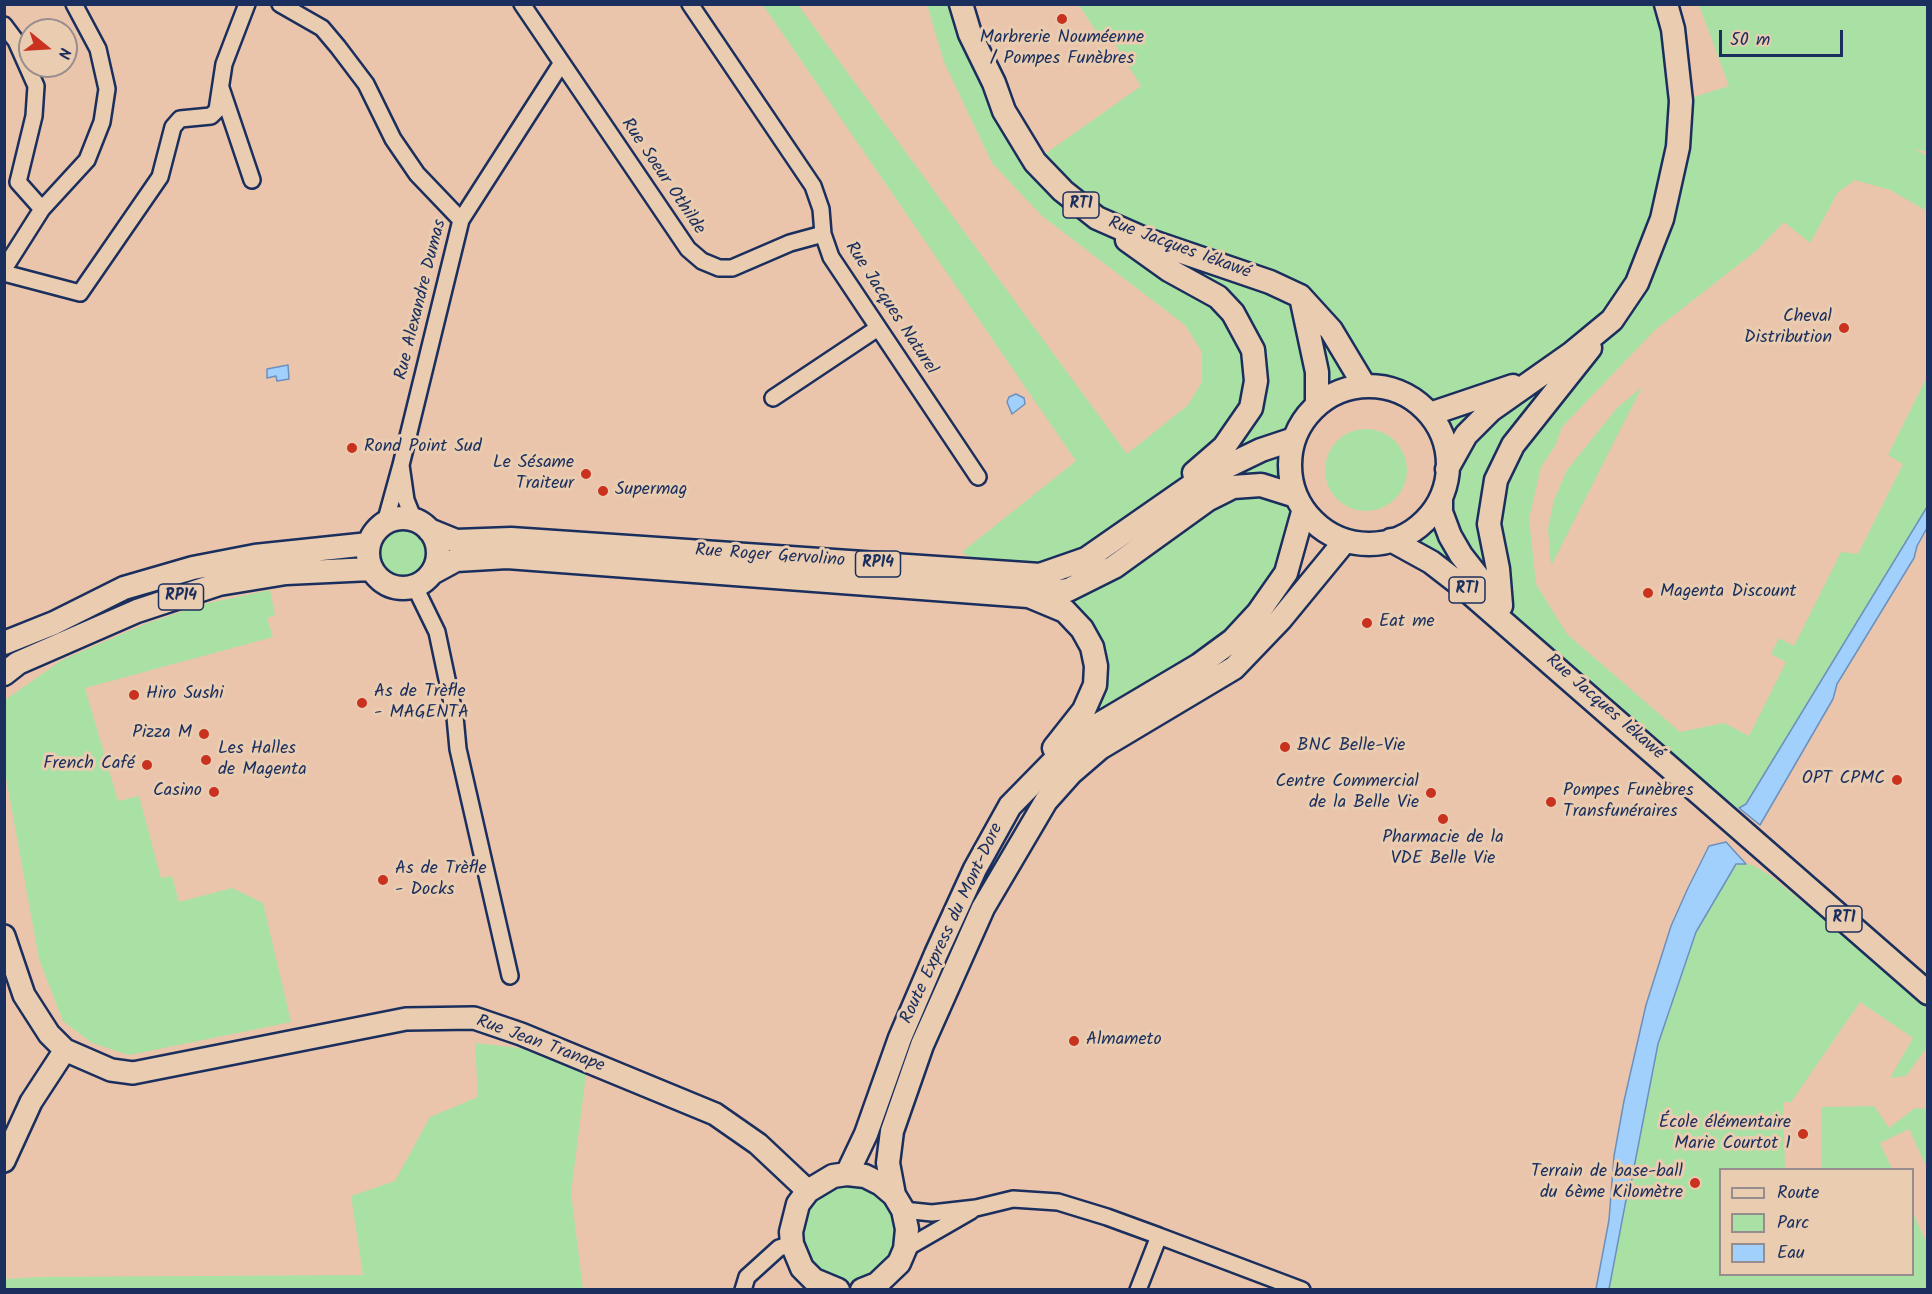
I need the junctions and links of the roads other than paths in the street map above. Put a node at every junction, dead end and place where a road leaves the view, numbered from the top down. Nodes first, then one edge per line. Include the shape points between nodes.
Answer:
1 (74, 4) edge
2 (247, 4) edge
3 (280, 4) edge
4 (522, 4) edge
5 (690, 4) edge
6 (961, 4) edge
7 (1666, 4) edge
8 (4, 25) edge
9 (561, 64) junction
10 (220, 85) junction
11 (252, 180) dead end
12 (42, 209) junction
13 (1096, 218) junction
14 (461, 220) junction
15 (823, 234) junction
16 (4, 271) edge
17 (1300, 296) junction
18 (1612, 320) junction
19 (878, 328) junction
20 (1534, 379) junction
21 (1364, 385) junction
22 (773, 398) dead end
23 (1317, 405) junction
24 (1430, 414) junction
25 (1294, 439) junction
26 (401, 465) junction
27 (1447, 469) junction
28 (978, 477) dead end
29 (1441, 498) junction
30 (1299, 504) junction
31 (385, 523) junction
32 (421, 525) junction
33 (1131, 526) junction
34 (1391, 540) junction
35 (1346, 542) junction
36 (369, 544) junction
37 (371, 569) junction
38 (423, 580) junction
39 (1028, 596) junction
40 (1501, 605) junction
41 (4, 643) edge
42 (1536, 650) junction
43 (4, 674) edge
44 (1010, 806) junction
45 (4, 936) edge
46 (510, 976) dead end
47 (1928, 993) edge
48 (65, 1050) junction
49 (4, 1161) edge
50 (847, 1174) junction
51 (808, 1191) junction
52 (899, 1203) junction
53 (976, 1208) junction
54 (1159, 1236) junction
55 (792, 1244) junction
56 (905, 1249) junction
57 (802, 1268) junction
58 (743, 1290) edge
59 (810, 1290) edge
60 (838, 1290) edge
61 (863, 1290) edge
62 (1138, 1290) edge
63 (1302, 1290) edge

1 - 12 street via 98,49 107,89 102,122 87,160
2 - 10 street via 231,41
3 - 14 street via 322,28 338,46 366,84 393,139 417,174
4 - 9 street, Rue Soeur Othilde
5 - 15 street, Rue Jacques Naturel via 813,186 821,209
6 - 13 main road, Rue Jacques Iékawé / RT1 via 1004,111 1035,162
7 - 18 main road via 1673,29 1681,101 1678,147 1662,219 1637,283
8 - 12 street via 16,41 36,86 34,116 18,182
9 - 14 street, Rue Alexandre Dumas
9 - 15 street, Rue Soeur Othilde via 688,249 702,261 732,268 790,243
10 - 11 street
10 - 16 street via 217,110 211,116 180,119 173,127 160,177 80,293
12 - 16 street
13 - 17 main road, Rue Jacques Iékawé / RT1
13 - 33 main road via 1169,270 1218,297 1233,312 1253,350 1256,381 1251,408 1224,447
14 - 26 street, Rue Alexandre Dumas
15 - 19 street, Rue Jacques Naturel via 831,257
17 - 21 main road, Rue Jacques Iékawé / RT1 via 1331,330
17 - 23 main road via 1317,372
18 - 20 main road
18 - 40 main road via 1513,445 1496,480 1489,524
19 - 22 street
19 - 28 street, Rue Jacques Naturel
20 - 24 main road
20 - 27 main road via 1491,410 1466,435
21 - 23 main road via 1340,391
21 - 24 main road via 1400,392
23 - 25 main road via 1305,417
24 - 27 main road via 1439,429
25 - 30 main road via 1289,468
25 - 33 main road, Rue Roger Gervolino / RP14 via 1201,479
26 - 31 street, Rue Alexandre Dumas
26 - 32 street, Rue Alexandre Dumas via 406,500
27 - 29 main road
29 - 34 main road via 1413,531
29 - 40 main road, RT1 via 1441,512 1450,536
30 - 35 main road via 1319,528
30 - 39 main road, Rue Roger Gervolino / RP14 via 1261,485 1233,487 1207,500 1114,567 1068,590
30 - 44 main road, Route Express du Mont-Dore via 1286,573 1233,640 1199,665 1096,726 1058,757
31 - 32 main road via 404,518
31 - 36 main road
32 - 33 main road, Rue Roger Gervolino / RP14 via 456,541 511,539 1040,575 1086,559
32 - 38 main road via 438,551
34 - 35 main road
34 - 42 main road, RT1 via 1431,562
35 - 52 main road, Route Express du Mont-Dore via 1234,668 1101,748 1046,801 983,908 922,1045 892,1131 888,1163
36 - 37 main road
36 - 41 main road, RP14 via 255,556 193,568 124,588
37 - 38 main road via 385,584 405,589
37 - 43 main road, RP14 via 285,573 219,584 137,611 18,663
38 - 39 main road, Rue Roger Gervolino / RP14 via 456,560 507,557
38 - 46 street
39 - 44 main road via 1065,611 1082,629 1092,647 1095,686 1084,710
40 - 42 main road, RT1
42 - 47 main road, Rue Jacques Iékawé / RT1
44 - 50 main road, Route Express du Mont-Dore via 975,868 936,954
45 - 48 main road via 24,995 49,1034
48 - 49 main road via 32,1102
48 - 51 main road, Rue Jean Tranape via 111,1070 133,1073 406,1019 474,1018 715,1114 758,1144
50 - 51 main road via 820,1182
50 - 52 main road via 873,1180
51 - 55 main road via 792,1219
52 - 53 street via 932,1213
52 - 56 main road, Route Express du Mont-Dore via 907,1229
53 - 54 street via 1013,1199 1058,1202
53 - 56 street
54 - 62 street
54 - 63 street
55 - 57 main road
55 - 58 street via 779,1248 747,1277
56 - 61 main road via 889,1275
57 - 59 main road
57 - 60 main road via 814,1280

